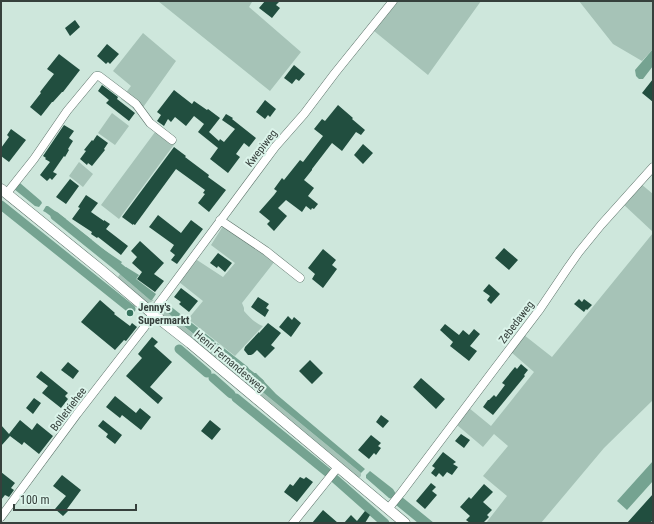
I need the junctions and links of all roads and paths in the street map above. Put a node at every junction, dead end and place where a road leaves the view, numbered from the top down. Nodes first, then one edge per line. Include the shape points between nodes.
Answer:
1 (393, 1) edge
2 (172, 140) dead end
3 (653, 168) edge
4 (4, 191) edge
5 (220, 220) junction
6 (300, 278) dead end
7 (155, 310) junction
8 (338, 467) junction
9 (388, 509) junction
10 (1, 517) edge
11 (293, 523) edge
12 (405, 523) edge

1 - 5 street, Kwepiweg via 275,147
2 - 4 street via 150,122 136,104 100,76 96,76 67,111 38,154
3 - 9 street, Zebedaweg via 601,225 571,263 540,309
4 - 7 street, Henri Fernandesweg via 101,270
5 - 6 street
5 - 7 street, Kwepiweg
7 - 8 street, Henri Fernandesweg via 190,343
7 - 10 street, Bolletriehee
8 - 9 street, Henri Fernandesweg
8 - 11 street
9 - 12 street, Henri Fernandesweg

